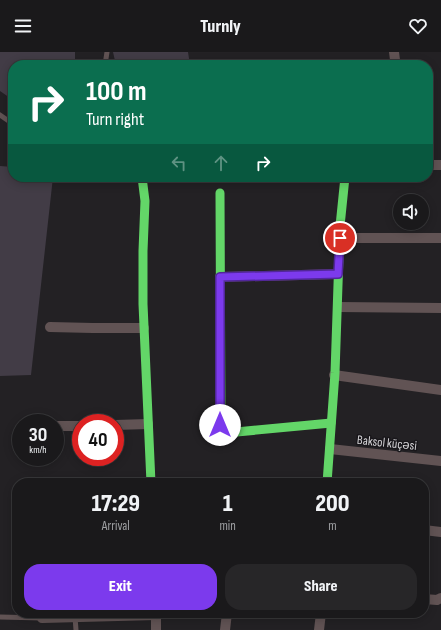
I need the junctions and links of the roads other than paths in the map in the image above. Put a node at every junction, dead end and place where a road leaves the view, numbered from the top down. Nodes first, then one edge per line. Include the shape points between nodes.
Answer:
1 (143, 182) edge
2 (344, 182) edge
3 (220, 194) dead end
4 (340, 238) junction
5 (441, 238) edge
6 (338, 274) junction
7 (220, 277) junction
8 (338, 307) junction
9 (441, 308) edge
10 (50, 327) dead end
11 (144, 328) junction
12 (334, 374) junction
13 (441, 390) edge
14 (331, 423) junction
15 (148, 424) junction
16 (124, 425) edge
17 (330, 449) junction
18 (441, 461) edge
19 (151, 478) edge
20 (327, 478) edge
21 (429, 531) edge
22 (441, 532) edge
23 (441, 598) edge
24 (429, 599) edge
25 (0, 617) edge
26 (12, 617) edge
27 (75, 618) edge
28 (156, 618) edge
29 (226, 618) edge
30 (320, 618) edge
31 (76, 630) edge
32 (156, 630) edge
33 (225, 630) edge
34 (318, 630) edge

1 - 11 street via 145,201
2 - 4 street
3 - 7 street
4 - 5 street
4 - 6 street
6 - 7 street
6 - 8 street
7 - 14 street via 221,431
8 - 9 street
8 - 12 street
10 - 11 street
11 - 15 street
12 - 13 street
12 - 14 street
14 - 17 street
15 - 16 street
15 - 19 street
17 - 18 street, Baksol küçəsi
17 - 20 street
21 - 22 street
23 - 24 street
25 - 26 lane
27 - 31 lane
28 - 32 street
29 - 33 street
30 - 34 street

